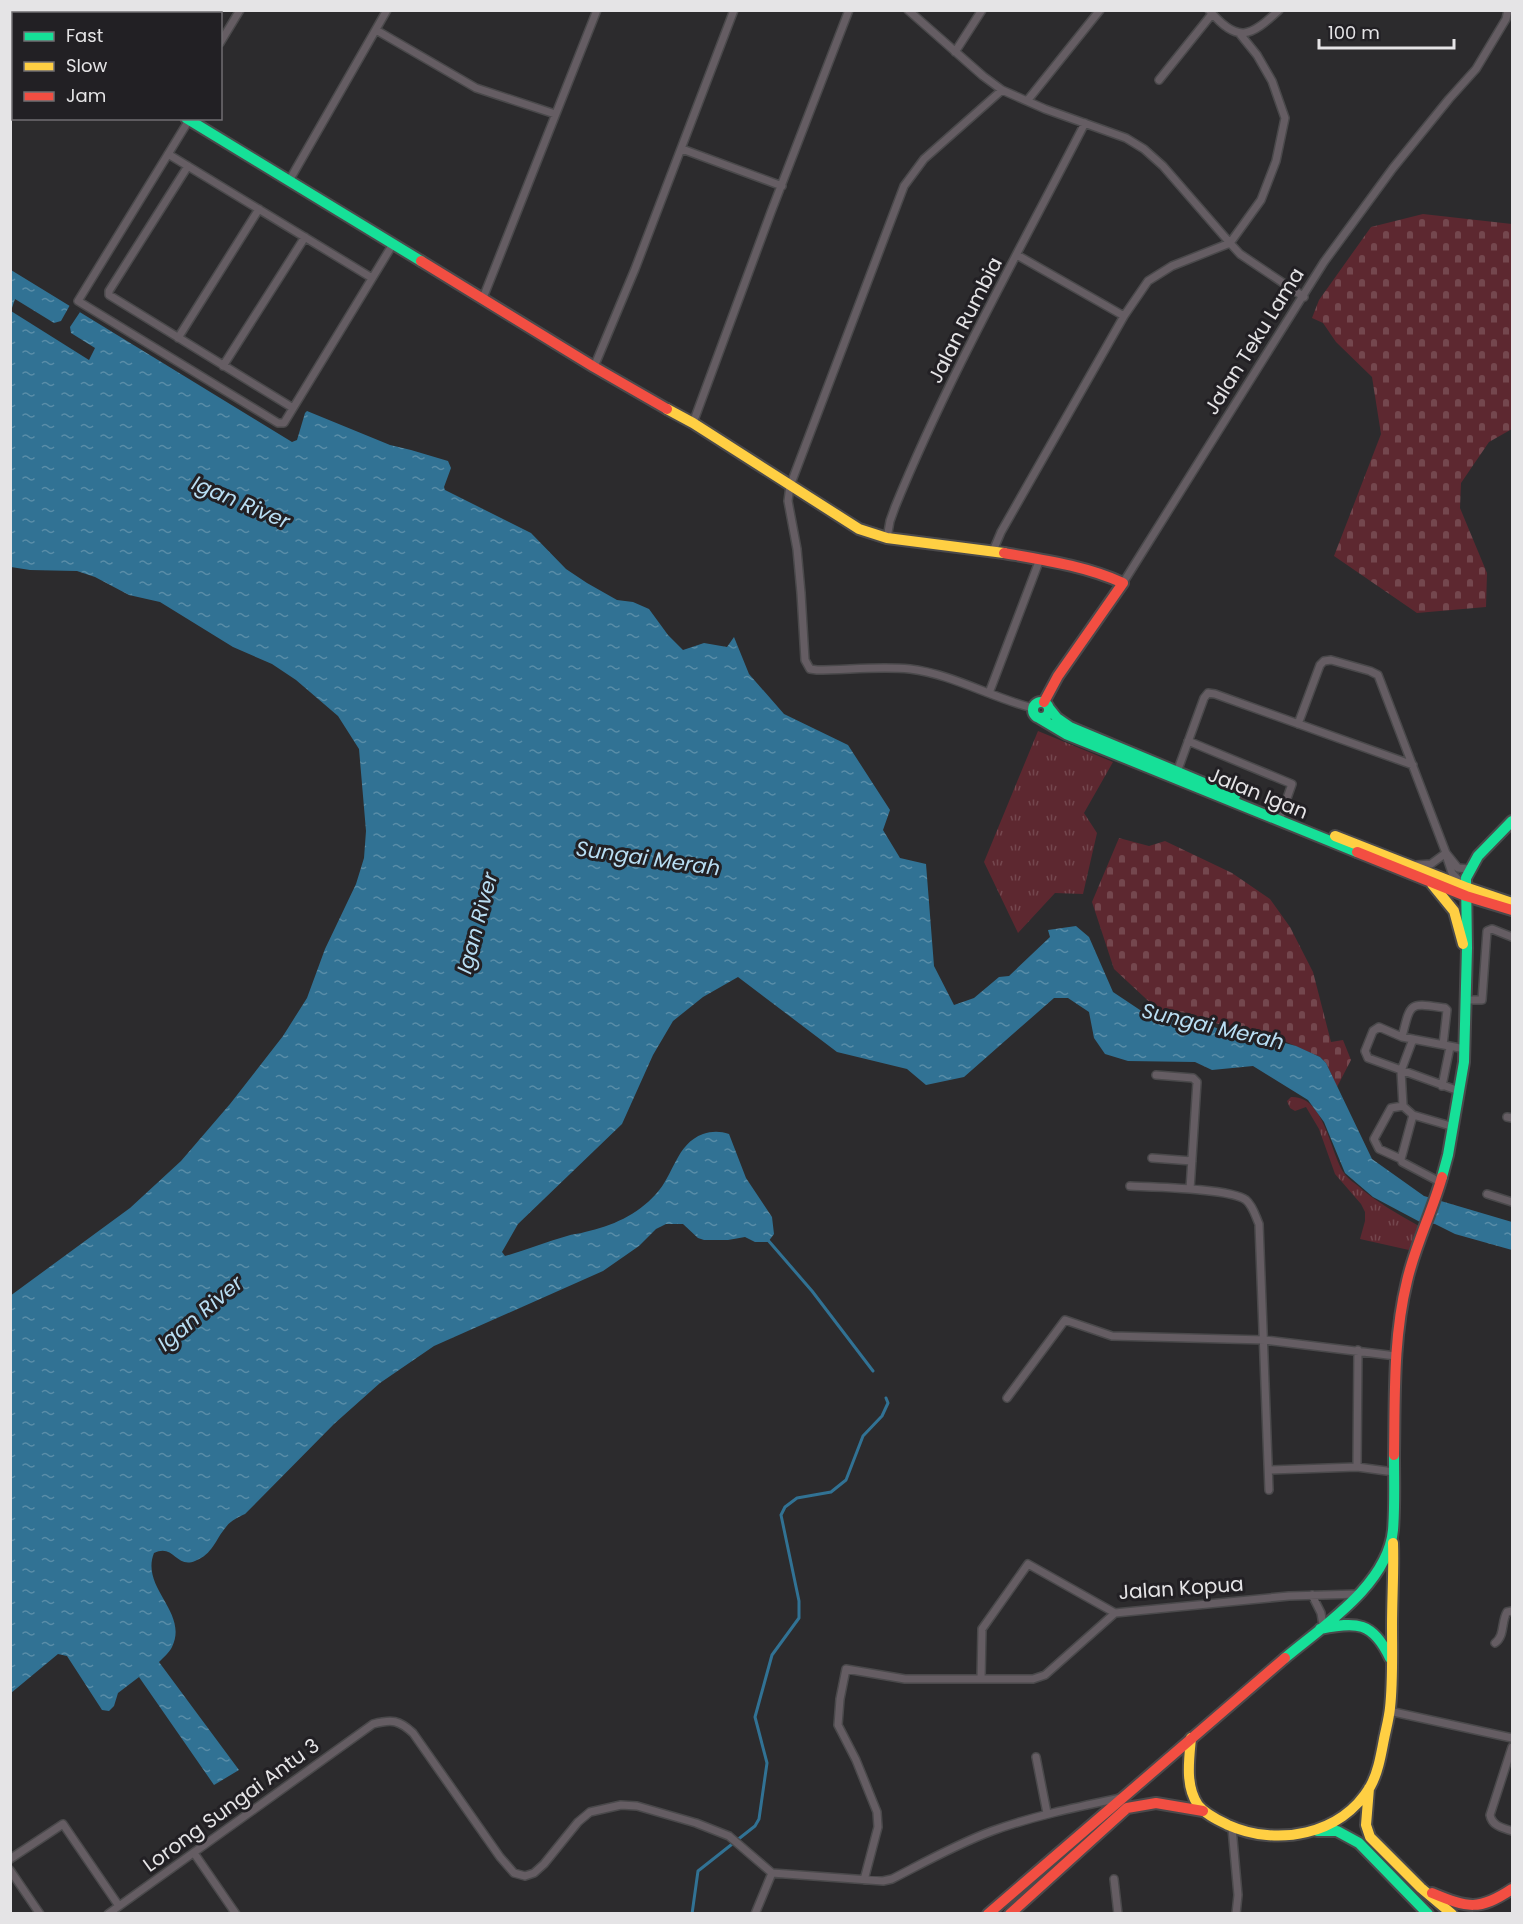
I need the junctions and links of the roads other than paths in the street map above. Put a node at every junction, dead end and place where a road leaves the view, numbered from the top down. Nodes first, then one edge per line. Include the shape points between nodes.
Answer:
1 (240, 10) edge
2 (387, 10) edge
3 (597, 10) edge
4 (734, 10) edge
5 (849, 10) edge
6 (908, 10) edge
7 (981, 10) edge
8 (1100, 10) edge
9 (1279, 10) edge
10 (1508, 10) edge
11 (1211, 12) edge
12 (376, 30) junction
13 (1240, 34) junction
14 (222, 40) edge
15 (955, 52) junction
16 (1159, 80) dead end
17 (1002, 90) junction
18 (1027, 101) junction
19 (555, 114) junction
20 (187, 120) edge
21 (190, 120) edge
22 (1085, 123) junction
23 (682, 149) junction
24 (168, 154) junction
25 (188, 166) junction
26 (289, 181) junction
27 (782, 186) junction
28 (259, 209) junction
29 (305, 237) junction
30 (1230, 243) junction
31 (393, 244) junction
32 (1017, 255) junction
33 (372, 278) junction
34 (1304, 297) junction
35 (483, 298) junction
36 (1124, 316) junction
37 (178, 338) junction
38 (223, 366) junction
39 (594, 367) junction
40 (293, 408) junction
41 (693, 423) junction
42 (790, 486) junction
43 (887, 538) junction
44 (993, 551) junction
45 (1040, 559) junction
46 (1123, 583) junction
47 (989, 693) junction
48 (1042, 706) junction
49 (1039, 718) joint
50 (1298, 724) junction
51 (1188, 741) junction
52 (1413, 765) junction
53 (1177, 772) junction
54 (1281, 815) junction
55 (1512, 821) edge
56 (1446, 853) junction
57 (1410, 865) junction
58 (1469, 869) junction
59 (1427, 881) junction
60 (1465, 891) junction
61 (1512, 903) edge
62 (1492, 905) junction
63 (1512, 910) edge
64 (1467, 925) junction
65 (1512, 936) edge
66 (1467, 958) junction
67 (1466, 1000) junction
68 (1402, 1037) junction
69 (1413, 1039) junction
70 (1447, 1046) junction
71 (1465, 1049) junction
72 (1401, 1071) junction
73 (1156, 1075) dead end
74 (1442, 1086) junction
75 (1459, 1091) junction
76 (1403, 1106) junction
77 (1413, 1115) junction
78 (1454, 1127) junction
79 (1152, 1158) dead end
80 (1401, 1159) junction
81 (1192, 1161) junction
82 (1440, 1182) junction
83 (1130, 1186) dead end
84 (1190, 1189) junction
85 (1487, 1194) dead end
86 (1512, 1202) edge
87 (1265, 1340) junction
88 (1358, 1350) junction
89 (1396, 1356) junction
90 (1007, 1398) dead end
91 (1357, 1467) junction
92 (1269, 1470) junction
93 (1394, 1472) junction
94 (1269, 1490) dead end
95 (1393, 1531) junction
96 (1360, 1594) junction
97 (1312, 1595) junction
98 (1512, 1611) edge
99 (1115, 1613) junction
100 (1320, 1628) junction
101 (1495, 1643) dead end
102 (1392, 1660) junction
103 (981, 1679) junction
104 (1389, 1711) junction
105 (1191, 1738) junction
106 (1512, 1738) edge
107 (1512, 1747) edge
108 (1036, 1757) dead end
109 (1369, 1788) junction
110 (1121, 1798) junction
111 (1203, 1811) junction
112 (1047, 1814) junction
113 (1232, 1828) junction
114 (1316, 1831) junction
115 (1512, 1831) edge
116 (194, 1852) junction
117 (10, 1859) edge
118 (10, 1870) edge
119 (772, 1873) junction
120 (1114, 1879) dead end
121 (864, 1880) junction
122 (1421, 1888) junction
123 (1512, 1889) edge
124 (119, 1906) junction
125 (40, 1914) edge
126 (108, 1914) edge
127 (236, 1914) edge
128 (755, 1914) edge
129 (988, 1914) edge
130 (1010, 1914) edge
131 (1118, 1914) edge
132 (1236, 1914) edge
133 (1428, 1914) edge
134 (1452, 1914) edge

1 - 14 street
2 - 12 street
3 - 19 street
4 - 23 street
5 - 27 street
6 - 15 street
7 - 15 street
8 - 18 street
9 - 13 street via 1261,27
10 - 34 street, Jalan Teku Lama via 1476,69 1393,168 1324,262
11 - 13 street via 1232,32
11 - 16 street
12 - 19 street via 476,88
12 - 26 street
13 - 30 street via 1272,81 1285,118 1276,161 1261,200
15 - 17 street
17 - 18 street
17 - 42 street via 924,159 903,186
18 - 22 street
19 - 35 street
20 - 24 street
21 - 26 street
22 - 30 street via 1144,149
22 - 32 street, Jalan Rumbia
23 - 27 street
23 - 39 street
24 - 25 street
24 - 40 street via 78,301 278,423 284,423
25 - 28 street
25 - 37 street via 109,293
26 - 31 street
27 - 41 street
28 - 29 street
28 - 37 street
29 - 33 street
29 - 38 street
30 - 34 street
30 - 36 street via 1153,277
31 - 33 street
31 - 35 street
32 - 36 street
32 - 43 street, Jalan Rumbia via 936,413 895,507
33 - 40 street
34 - 46 street, Jalan Teku Lama
35 - 39 street
36 - 44 street via 1000,532
37 - 38 street
38 - 40 street
39 - 41 street
41 - 42 street
42 - 43 street via 859,529
42 - 47 street via 788,501 797,549 805,660 810,669 909,669
43 - 44 street
44 - 45 street
45 - 46 street via 1104,574
45 - 47 street
46 - 48 street, Jalan Teku Lama via 1058,676
47 - 48 street via 1019,704
48 - 49 street, Jalan Teku Lama via 1047,716
48 - 53 street, Jalan Igan via 1070,727
49 - 59 street, Jalan Igan via 1066,734
50 - 51 street via 1208,693
50 - 52 street
50 - 52 street via 1324,661 1371,671 1383,683
51 - 53 street
51 - 54 street via 1292,784
52 - 56 street
53 - 54 street, Jalan Igan
54 - 57 street, Jalan Igan
55 - 58 street
56 - 57 street via 1431,864
56 - 58 street via 1458,868
56 - 60 street via 1452,873
57 - 60 street, Jalan Igan
58 - 60 street
59 - 60 street, Jalan Igan
59 - 66 street via 1454,911
60 - 61 street
60 - 62 street
60 - 64 street
62 - 63 street
62 - 64 street via 1478,908
64 - 66 street
65 - 67 street via 1487,931 1482,1000
66 - 67 street
67 - 71 street
68 - 69 street
68 - 70 street via 1408,1010 1413,1006 1445,1008
68 - 72 street via 1376,1028 1365,1051 1368,1058
69 - 70 street
69 - 72 street
70 - 71 street
70 - 74 street
71 - 75 street
72 - 74 street
72 - 76 street
73 - 81 street via 1193,1078 1197,1082
74 - 75 street
75 - 78 street
76 - 77 street
76 - 80 street via 1391,1108 1374,1139 1379,1149
77 - 78 street
77 - 80 street
78 - 82 street
79 - 81 street
80 - 82 street
81 - 84 street
82 - 89 street via 1403,1295
83 - 84 street
84 - 87 street via 1238,1195 1252,1207 1258,1224
85 - 86 street
87 - 88 street
87 - 90 street via 1112,1336 1065,1320
87 - 92 street
88 - 89 street
88 - 91 street
89 - 93 street
91 - 92 street
91 - 93 street
92 - 94 street
93 - 95 street
95 - 96 street via 1379,1570
95 - 102 street
96 - 97 street, Jalan Kopua
96 - 100 street
97 - 99 street, Jalan Kopua
97 - 100 street via 1321,1613
98 - 101 street via 1503,1619 1502,1635
99 - 103 street via 1045,1676
99 - 103 street, Jalan Kopua via 1028,1564 982,1629
100 - 102 street via 1339,1624 1373,1631
100 - 105 street
102 - 104 street
103 - 121 street via 905,1679 846,1669 838,1725 877,1812 878,1827
104 - 106 street
104 - 109 street
105 - 110 street
105 - 111 street via 1189,1778
107 - 115 street via 1490,1815 1497,1826
108 - 112 street
109 - 114 street via 1340,1818
109 - 122 street via 1366,1825 1370,1837
110 - 112 street
110 - 129 street
111 - 113 street
111 - 130 street via 1153,1802 1127,1808
112 - 121 street via 980,1836 892,1879
113 - 114 street via 1255,1835
113 - 132 street
114 - 133 street via 1337,1832 1359,1843
116 - 119 street, Lorong Sungai Antu 3 via 373,1724 389,1720 404,1724 413,1734 514,1873 534,1873 590,1812 621,1805 637,1806 729,1836
116 - 124 street, Lorong Sungai Antu 3
116 - 127 street
117 - 124 street via 63,1824
118 - 125 street
119 - 121 street
119 - 128 street
120 - 131 street
122 - 123 street via 1471,1907 1497,1900
122 - 134 street
124 - 126 street, Lorong Sungai Antu 3

